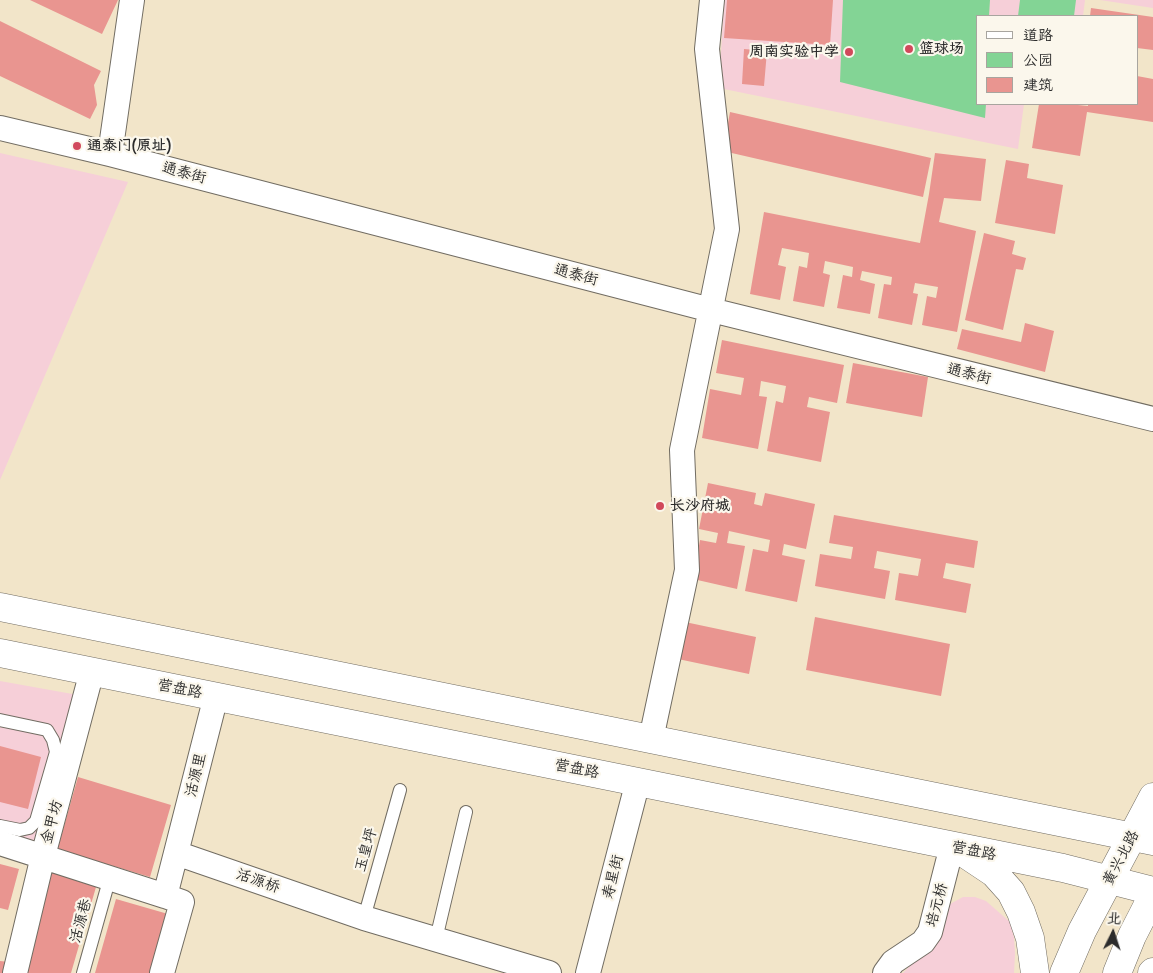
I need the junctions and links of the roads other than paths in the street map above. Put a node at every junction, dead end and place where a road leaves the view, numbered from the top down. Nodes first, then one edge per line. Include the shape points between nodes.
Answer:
1 (132, 0) edge
2 (712, 0) edge
3 (0, 128) edge
4 (110, 154) junction
5 (711, 310) junction
6 (1153, 419) edge
7 (0, 607) edge
8 (0, 653) edge
9 (92, 671) junction
10 (216, 696) junction
11 (0, 720) edge
12 (651, 739) junction
13 (638, 781) junction
14 (400, 790) dead end
15 (1153, 797) edge
16 (466, 812) dead end
17 (0, 826) edge
18 (1142, 839) edge
19 (0, 843) edge
20 (952, 846) junction
21 (176, 853) junction
22 (42, 856) junction
23 (110, 877) junction
24 (1109, 880) junction
25 (1153, 893) edge
26 (165, 896) junction
27 (364, 918) junction
28 (436, 939) junction
29 (15, 973) edge
30 (84, 973) edge
31 (162, 973) edge
32 (549, 973) edge
33 (588, 973) edge
34 (884, 973) edge
35 (1035, 973) edge
36 (1064, 973) edge
37 (1117, 973) edge

1 - 4 street
2 - 5 street via 707,49 727,229
3 - 4 street, 通泰街
4 - 5 street, 通泰街
5 - 6 street, 通泰街
5 - 12 street via 682,450 687,570
7 - 12 main road
8 - 9 main road, 营盘路
9 - 10 main road, 营盘路
9 - 22 street, 金甲坊
10 - 13 main road, 营盘路
10 - 21 street, 活源里
11 - 17 lane via 46,730 56,752 36,820 30,828 20,830
12 - 18 main road
13 - 20 main road, 营盘路
13 - 33 street, 寿星街
14 - 27 lane, 玉皇坪
15 - 18 main road, 黄兴北路
16 - 28 lane
18 - 24 main road, 黄兴北路
19 - 22 street
20 - 24 main road, 营盘路
20 - 34 street, 培元桥 via 930,932 923,942 893,962
20 - 35 main road via 994,873 1011,892 1030,938
21 - 26 street
21 - 27 street, 活源桥
22 - 23 street
22 - 29 street, 金甲坊
23 - 26 street
23 - 30 lane, 活源巷
24 - 25 main road, 营盘路
24 - 36 main road, 黄兴北路
25 - 37 main road
26 - 31 street via 182,902
27 - 28 street, 活源桥
28 - 32 street, 活源桥

